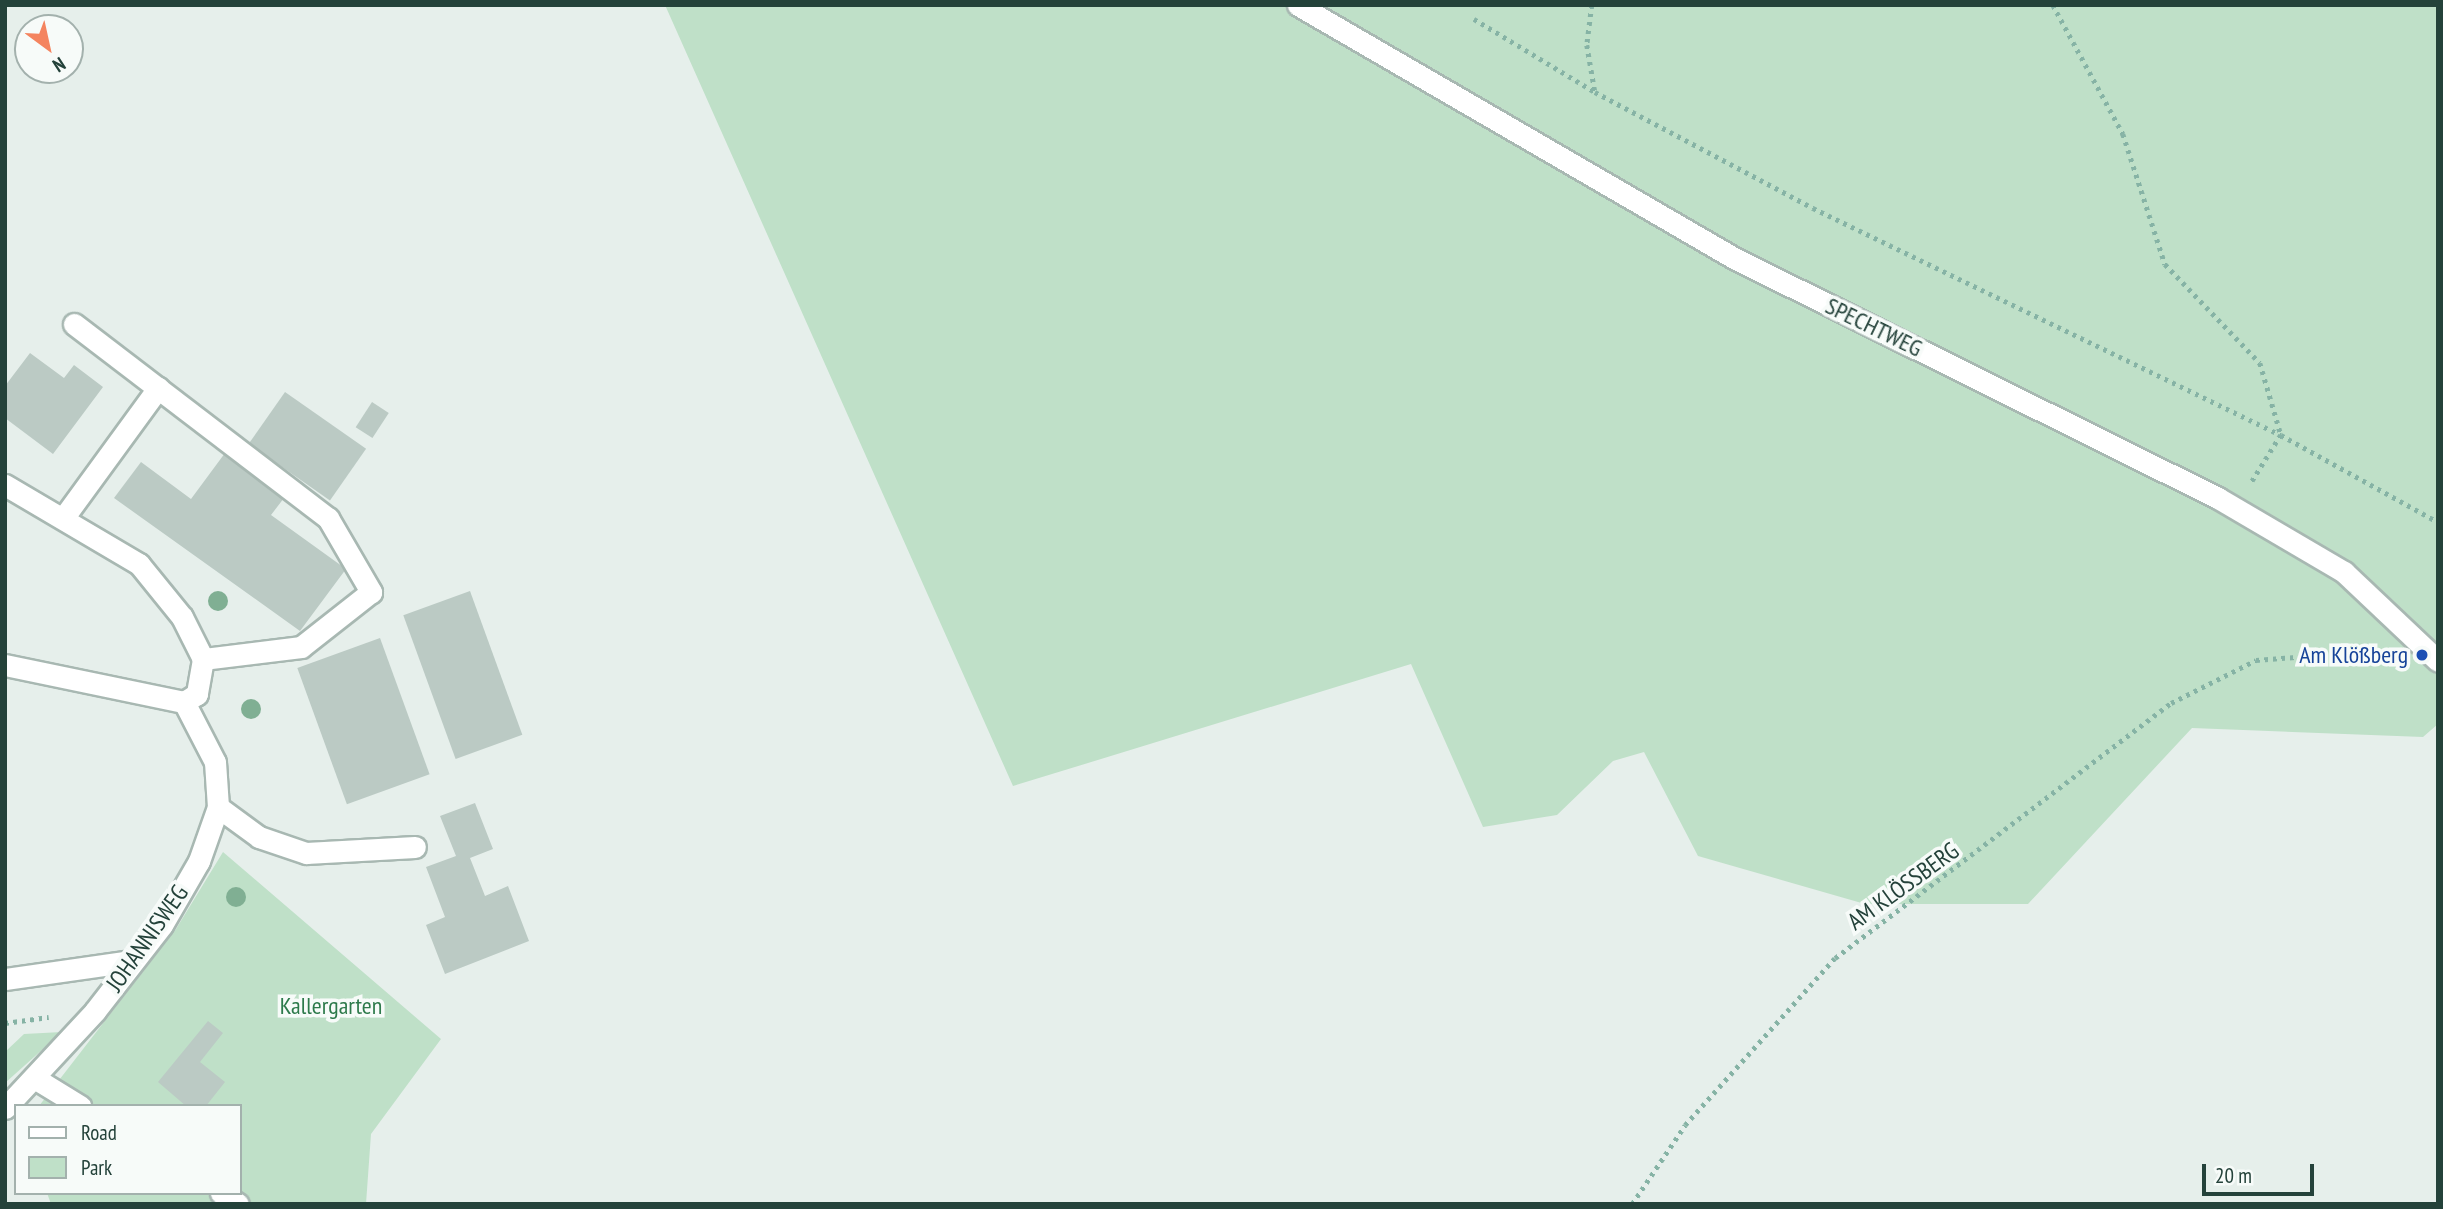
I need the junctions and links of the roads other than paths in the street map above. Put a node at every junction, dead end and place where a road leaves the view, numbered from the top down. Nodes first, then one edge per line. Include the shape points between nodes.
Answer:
1 (1298, 5) edge
2 (74, 324) dead end
3 (158, 388) junction
4 (5, 485) edge
5 (64, 517) junction
6 (203, 659) junction
7 (2438, 661) edge
8 (5, 665) edge
9 (184, 702) junction
10 (218, 807) junction
11 (415, 848) dead end
12 (132, 961) junction
13 (5, 979) edge
14 (36, 1079) junction
15 (77, 1104) edge
16 (5, 1108) edge

1 - 7 street, SPECHTWEG via 1734,258 2234,508 2344,572
2 - 3 street
3 - 5 street
3 - 6 street via 328,518 371,592 301,647
4 - 5 street
5 - 6 street via 139,564 182,617
6 - 9 street via 197,694
8 - 9 street
9 - 10 street, JOHANNISWEG via 215,762
10 - 11 street via 260,837 306,853
10 - 12 street, JOHANNISWEG via 199,861
12 - 13 street
12 - 14 street, JOHANNISWEG
14 - 15 street
14 - 16 street, JOHANNISWEG

